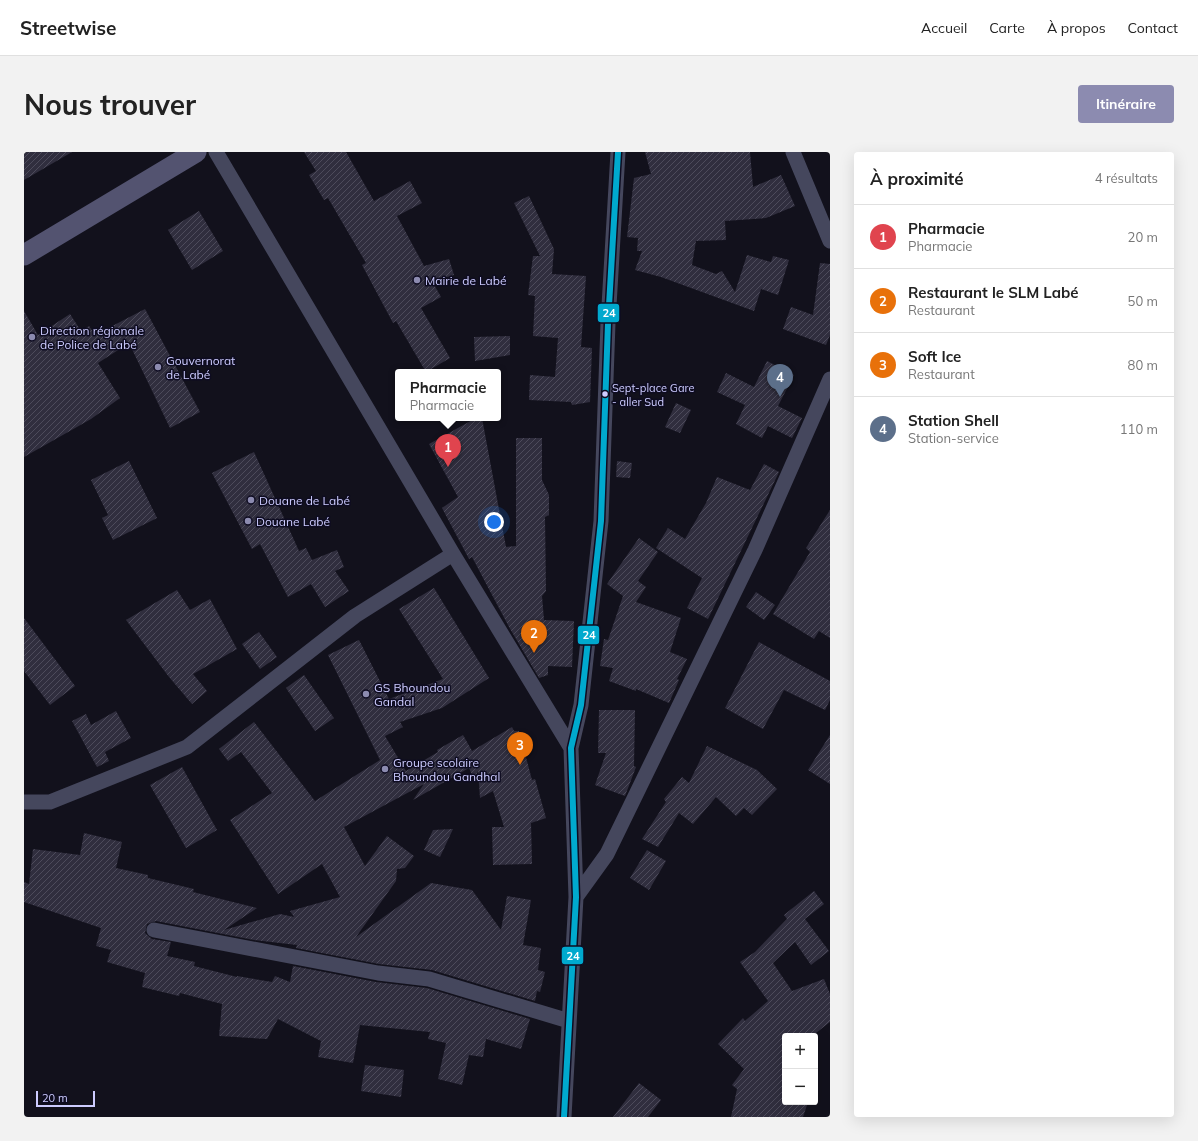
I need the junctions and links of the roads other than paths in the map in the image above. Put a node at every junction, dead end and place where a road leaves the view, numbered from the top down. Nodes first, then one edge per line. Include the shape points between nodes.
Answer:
1 (196, 152) edge
2 (216, 152) edge
3 (618, 152) edge
4 (793, 152) edge
5 (830, 241) edge
6 (24, 255) edge
7 (830, 379) edge
8 (453, 554) junction
9 (571, 748) junction
10 (24, 802) edge
11 (576, 898) junction
12 (154, 930) dead end
13 (569, 1021) junction
14 (564, 1117) edge

1 - 6 street
2 - 8 street
3 - 9 street via 608,323 601,521 580,705
4 - 5 street
7 - 11 street via 755,550 607,854
8 - 9 street
8 - 10 street via 355,616 188,747 50,802
9 - 11 street
11 - 13 street
12 - 13 street via 378,974 429,979
13 - 14 street

